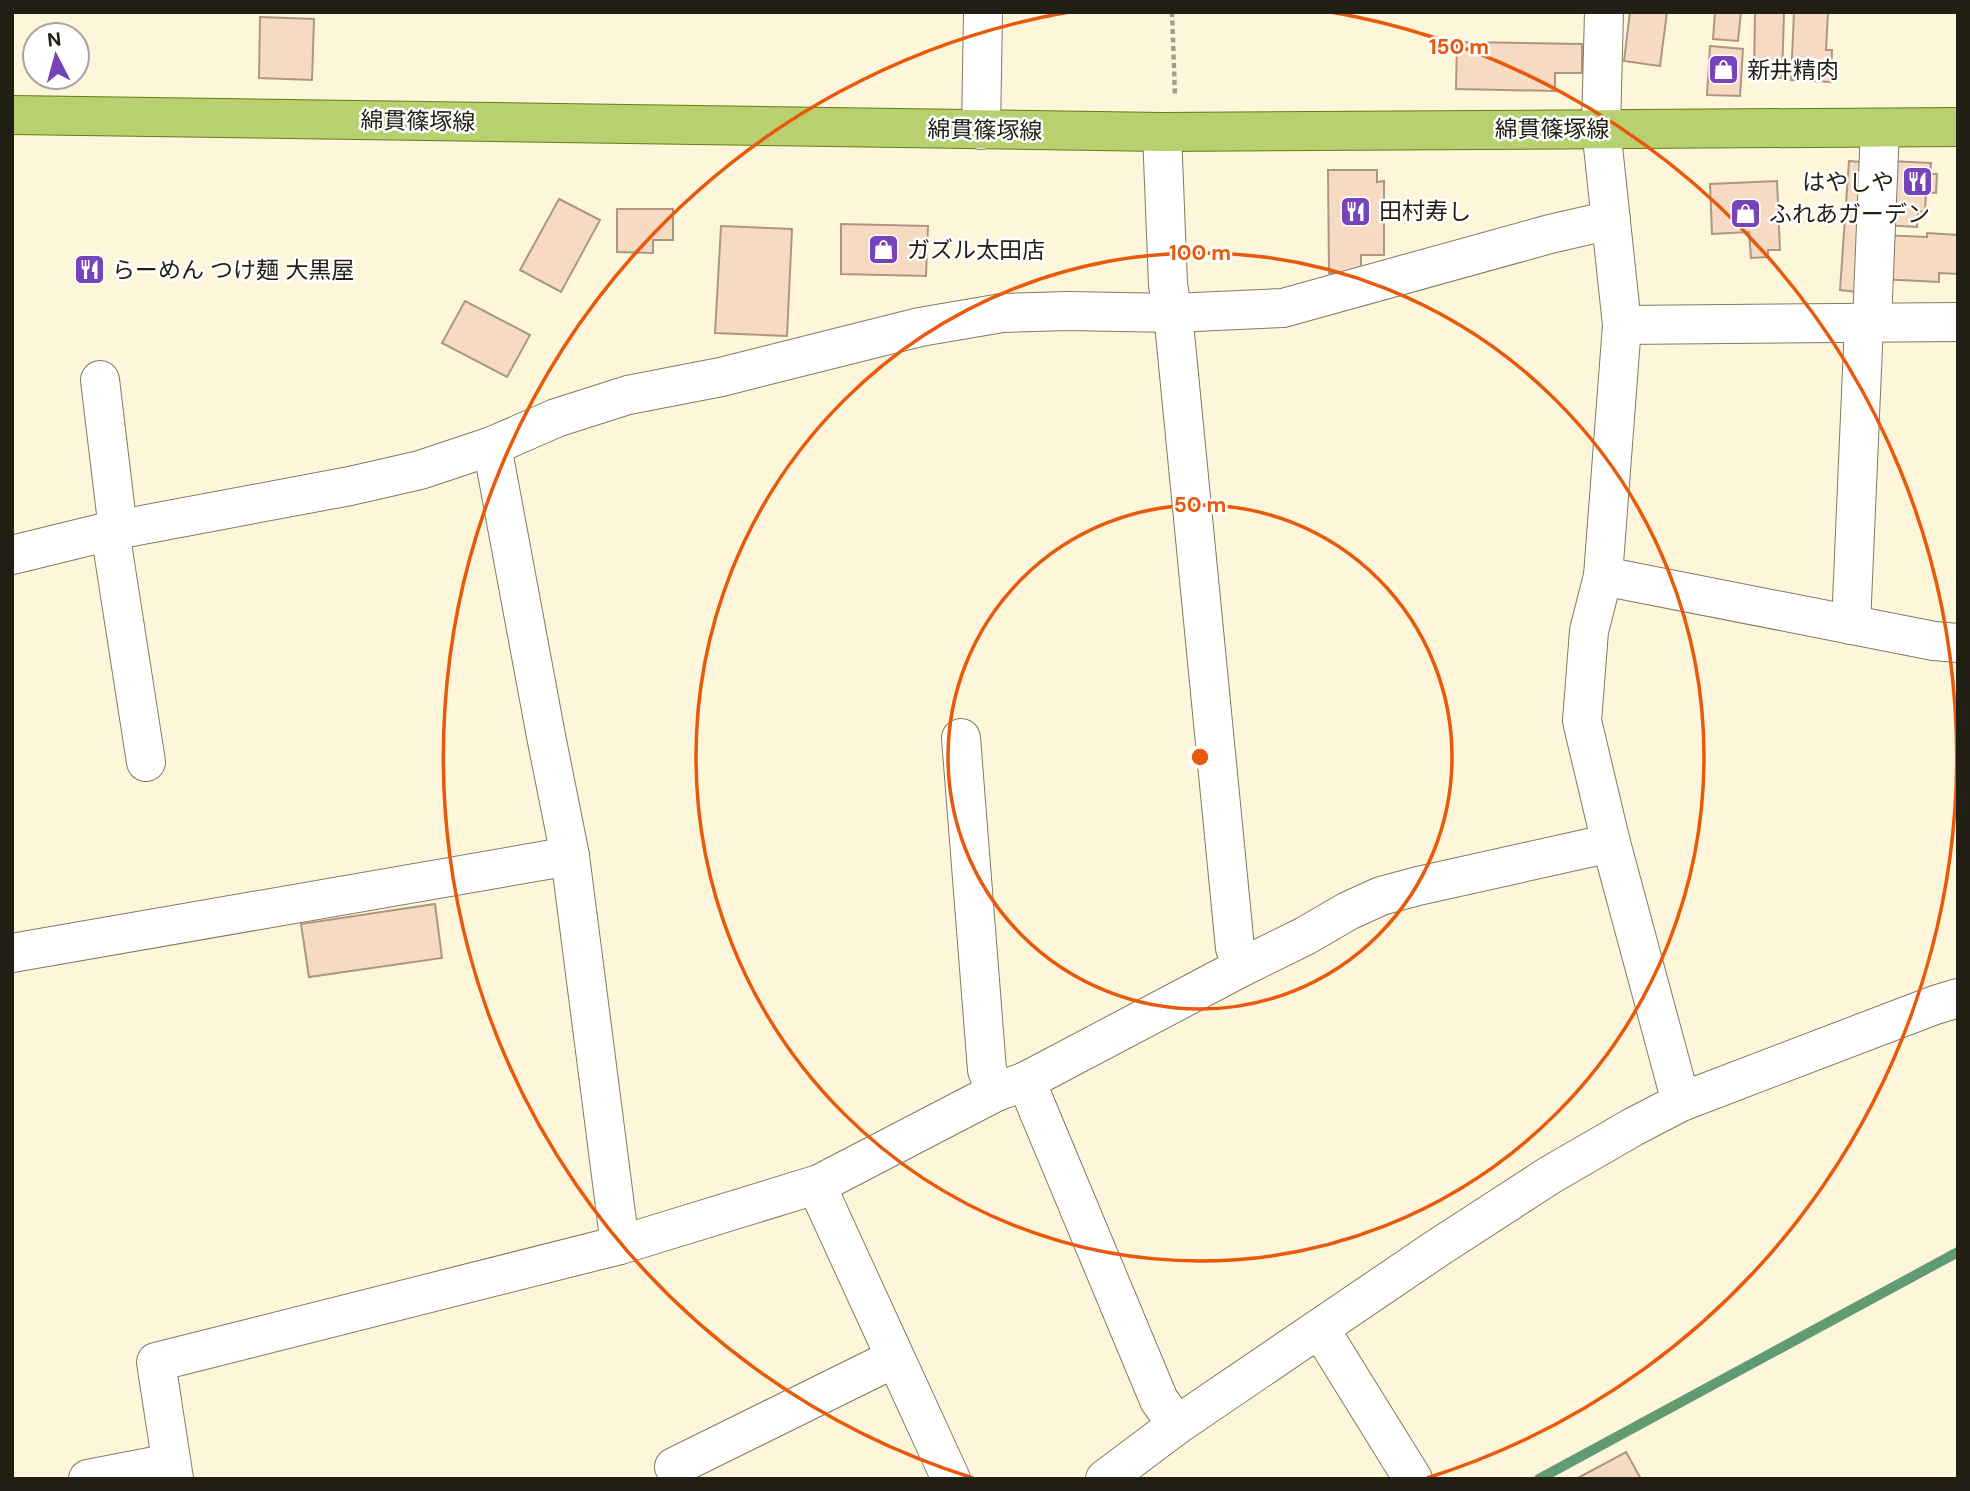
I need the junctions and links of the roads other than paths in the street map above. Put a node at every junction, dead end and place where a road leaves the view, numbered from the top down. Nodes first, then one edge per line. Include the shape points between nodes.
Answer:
1 (983, 12) edge
2 (1605, 12) edge
3 (12, 115) edge
4 (1169, 118) junction
5 (1958, 127) edge
6 (1601, 128) junction
7 (1880, 128) junction
8 (981, 130) junction
9 (1611, 220) junction
10 (1173, 313) junction
11 (1958, 322) edge
12 (1868, 323) junction
13 (1622, 325) junction
14 (100, 380) dead end
15 (492, 446) junction
16 (114, 531) junction
17 (12, 555) edge
18 (1603, 576) junction
19 (1851, 625) junction
20 (1958, 643) edge
21 (961, 738) dead end
22 (146, 762) dead end
23 (1611, 843) junction
24 (570, 856) junction
25 (12, 953) edge
26 (1242, 967) junction
27 (1958, 998) edge
28 (1011, 1087) junction
29 (1681, 1102) junction
30 (819, 1184) junction
31 (620, 1245) junction
32 (1320, 1329) junction
33 (895, 1358) junction
34 (1177, 1425) junction
35 (674, 1467) dead end
36 (172, 1471) edge
37 (88, 1479) edge
38 (951, 1479) edge
39 (1105, 1479) edge
40 (1413, 1479) edge

1 - 8 street
2 - 6 street
3 - 8 main road, 綿貫篠塚線
4 - 6 main road, 綿貫篠塚線
4 - 8 main road, 綿貫篠塚線
4 - 10 street via 1168,285
5 - 7 main road, 綿貫篠塚線
6 - 7 main road, 綿貫篠塚線
6 - 9 street
7 - 12 street
9 - 10 street via 1283,309
9 - 13 street
10 - 15 street via 1002,313 962,318 628,395 556,418
10 - 26 street via 1235,948
11 - 12 street
12 - 13 street
12 - 19 street
13 - 18 street
14 - 16 street
15 - 16 street via 420,470 350,486
15 - 24 street
16 - 17 street
16 - 22 street
18 - 19 street
18 - 23 street via 1589,631 1582,721
19 - 20 street
21 - 28 street via 987,1070
23 - 26 street via 1381,896
23 - 29 street
24 - 25 street
24 - 31 street
26 - 28 street
27 - 29 street
28 - 30 street
28 - 34 street via 1159,1400
29 - 32 street via 1550,1175
30 - 31 street
30 - 33 street
31 - 36 street via 156,1362
32 - 34 street
32 - 40 street
33 - 35 street
33 - 38 street
34 - 39 street
36 - 37 street

